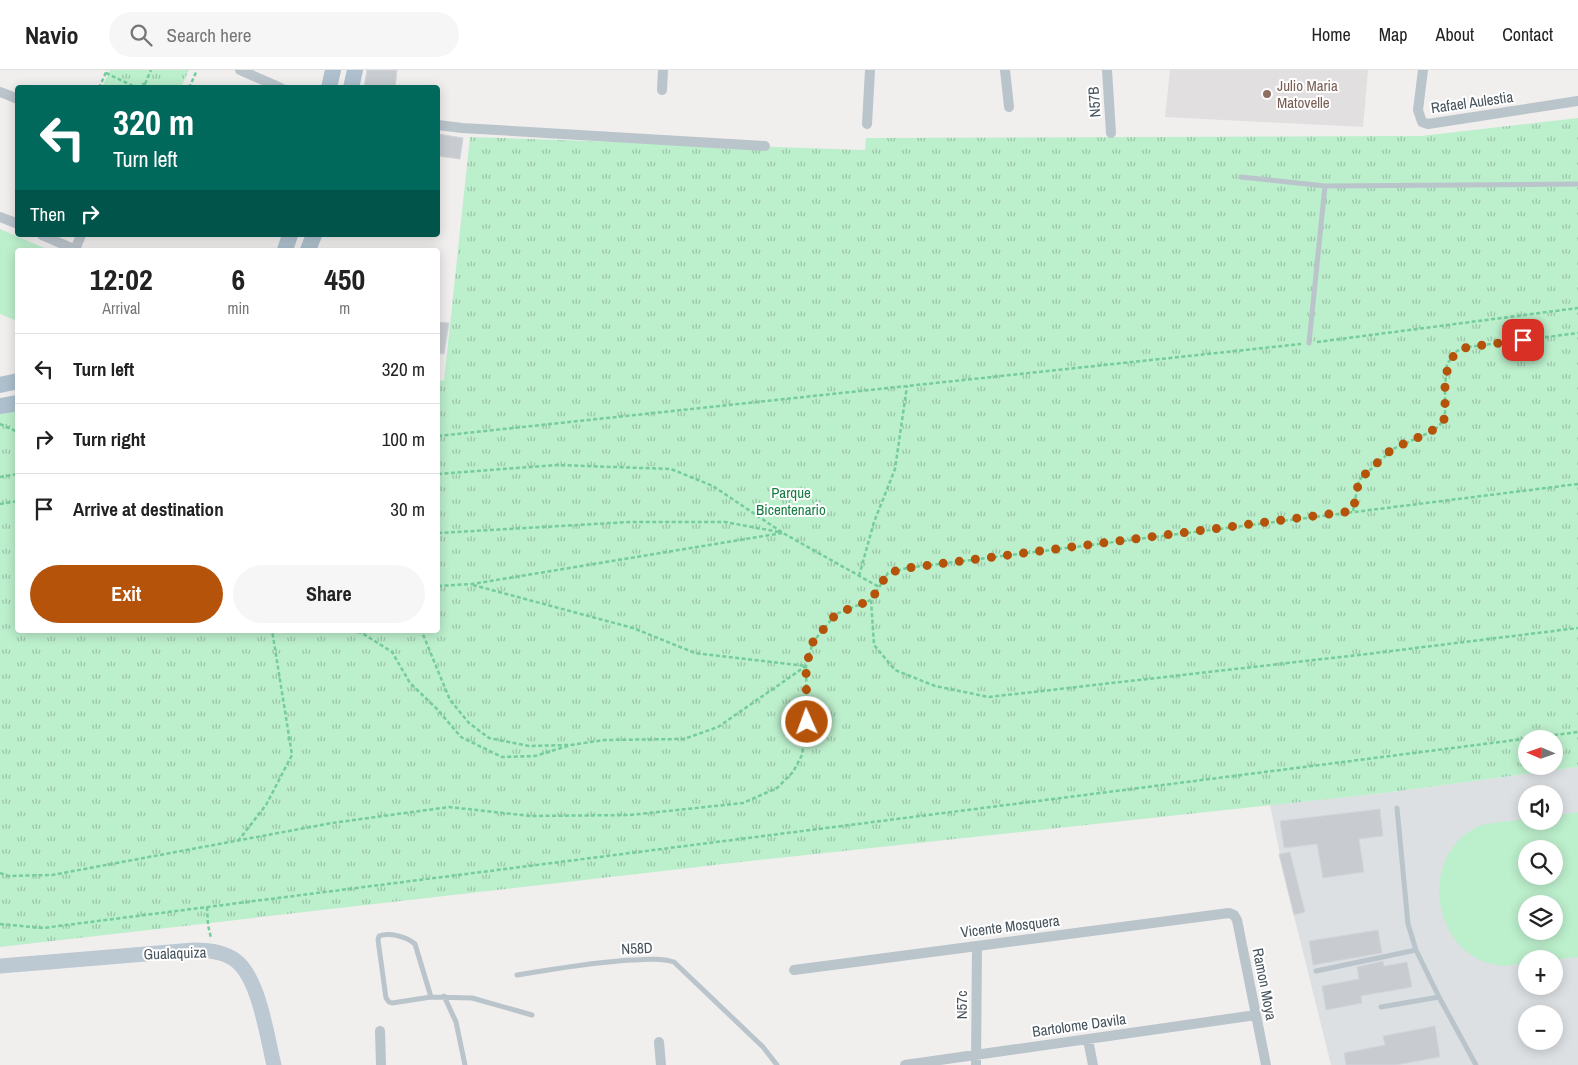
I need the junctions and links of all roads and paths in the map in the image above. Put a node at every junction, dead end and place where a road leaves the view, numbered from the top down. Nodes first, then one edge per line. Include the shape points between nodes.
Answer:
1 (151, 70) edge
2 (197, 70) edge
3 (240, 70) edge
4 (334, 70) edge
5 (355, 70) edge
6 (663, 70) edge
7 (870, 70) edge
8 (1005, 70) edge
9 (1107, 70) edge
10 (1423, 70) edge
11 (106, 71) edge
12 (145, 84) joint
13 (100, 85) edge
14 (132, 85) edge
15 (139, 85) edge
16 (190, 85) edge
17 (274, 85) edge
18 (330, 85) edge
19 (352, 85) edge
20 (662, 90) dead end
21 (0, 92) edge
22 (15, 98) edge
23 (1578, 102) edge
24 (1009, 107) dead end
25 (867, 124) dead end
26 (440, 125) edge
27 (1111, 133) dead end
28 (765, 146) dead end
29 (1240, 177) dead end
30 (1578, 184) edge
31 (1326, 186) junction
32 (0, 217) edge
33 (15, 223) edge
34 (47, 237) edge
35 (71, 248) edge
36 (1578, 308) edge
37 (1578, 334) edge
38 (1309, 343) junction
39 (15, 382) edge
40 (0, 385) edge
41 (907, 386) junction
42 (15, 404) edge
43 (0, 406) edge
44 (0, 424) edge
45 (15, 431) edge
46 (440, 436) edge
47 (15, 474) edge
48 (440, 474) edge
49 (0, 477) edge
50 (1578, 484) edge
51 (15, 502) edge
52 (0, 504) edge
53 (1353, 511) junction
54 (440, 533) edge
55 (783, 533) junction
56 (859, 576) junction
57 (472, 584) junction
58 (440, 586) edge
59 (879, 588) junction
60 (871, 600) junction
61 (1578, 628) edge
62 (272, 633) edge
63 (364, 633) edge
64 (422, 633) edge
65 (806, 666) junction
66 (1578, 732) edge
67 (571, 745) junction
68 (1397, 808) dead end
69 (238, 841) junction
70 (0, 873) edge
71 (207, 907) junction
72 (1229, 914) joint
73 (0, 924) edge
74 (976, 946) junction
75 (1416, 950) junction
76 (221, 954) junction
77 (0, 966) edge
78 (794, 970) dead end
79 (1316, 971) dead end
80 (517, 975) dead end
81 (444, 996) junction
82 (431, 997) junction
83 (1438, 997) junction
84 (1381, 1007) dead end
85 (1256, 1014) junction
86 (532, 1016) dead end
87 (380, 1031) dead end
88 (1088, 1040) junction
89 (659, 1042) dead end
90 (976, 1060) edge
91 (274, 1065) edge
92 (380, 1065) edge
93 (465, 1065) edge
94 (660, 1065) edge
95 (777, 1065) edge
96 (906, 1065) edge
97 (1093, 1065) edge
98 (1266, 1065) edge
99 (1476, 1065) edge

1 - 12 path
2 - 16 path
3 - 17 street
4 - 18 main road
5 - 19 main road
6 - 20 street
7 - 25 street
8 - 24 street
9 - 27 street, N57B
10 - 23 street, Rafael Aulestia via 1419,117 1428,124
11 - 13 path
11 - 14 path
12 - 15 path
21 - 22 street
26 - 28 street
29 - 31 lane
30 - 31 lane
31 - 38 lane
32 - 33 street
34 - 35 street
36 - 38 path
37 - 53 path via 1457,351 1448,364 1445,418 1438,427 1392,449 1359,480
38 - 41 path
39 - 40 main road
41 - 46 path
41 - 56 path via 896,469 874,522
42 - 43 main road
44 - 45 path
47 - 49 path
48 - 55 path via 557,465 671,469 713,486
50 - 53 path
51 - 52 path
53 - 59 path via 907,568 888,573
54 - 55 path via 629,522 725,522
55 - 56 path
55 - 57 path
56 - 59 path
57 - 58 path
57 - 65 path via 633,628 696,653
59 - 60 path
60 - 61 path via 874,645 895,670 935,686 989,696
60 - 65 path via 836,614 813,642
62 - 69 path via 292,755 266,805
63 - 67 path via 392,652 410,683 461,737 502,757 535,756
64 - 67 path via 450,700 469,723 489,738 529,746
65 - 67 path via 718,727 684,739 604,740
65 - 69 path via 807,722 802,755 793,772 777,788 743,803 630,815 530,816 450,808 332,823
66 - 71 path
68 - 75 lane via 1408,924
69 - 70 path via 52,875 8,876
71 - 73 path via 43,928
71 - 76 path via 209,932
72 - 74 street, Vicente Mosquera
72 - 85 street, Ramon Moya via 1237,920
74 - 78 street, Vicente Mosquera
74 - 90 street, N57c
75 - 79 lane
75 - 83 lane
76 - 77 street, Gualaquiza via 194,950
76 - 91 street, Gualaquiza via 230,956 244,969 258,996
80 - 95 lane, N58D via 608,962 659,959 674,962 763,1047
81 - 82 lane
81 - 86 lane via 472,998
81 - 93 lane via 456,1022
82 - 82 lane via 415,944 411,940 384,934 379,936 389,1002
83 - 84 lane
83 - 99 lane
85 - 88 street, Bartolome Davila
85 - 98 street, Ramon Moya
87 - 92 street
88 - 90 street, Bartolome Davila
88 - 97 street
89 - 94 street
90 - 96 street, Bartolome Davila

